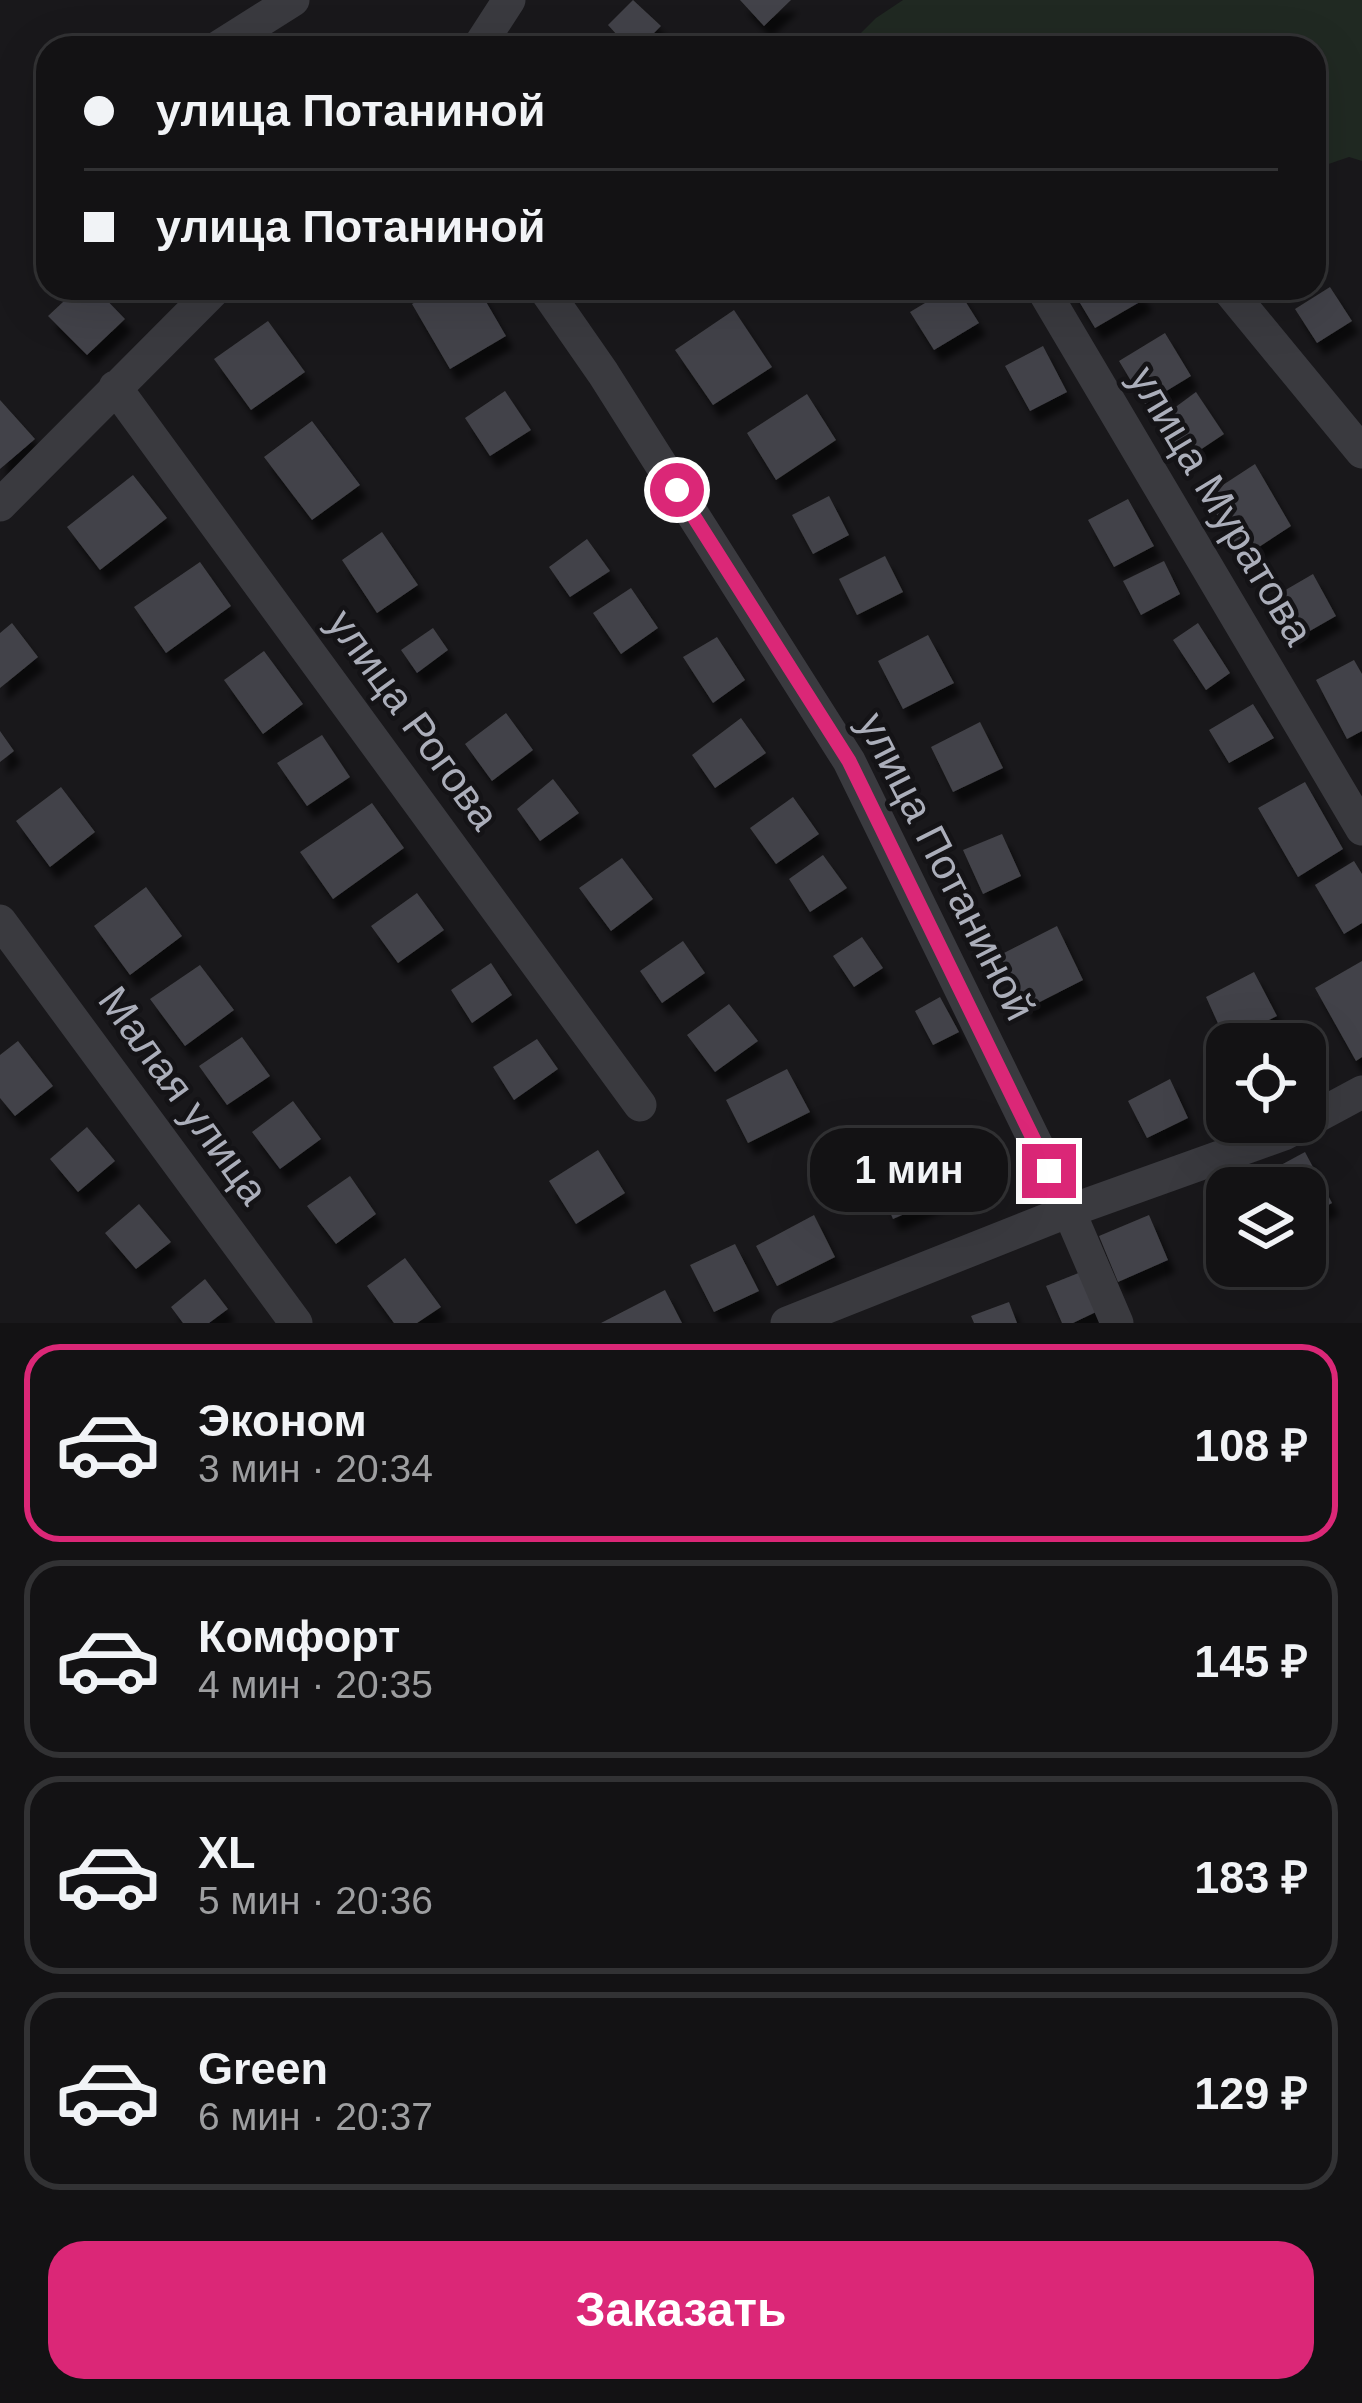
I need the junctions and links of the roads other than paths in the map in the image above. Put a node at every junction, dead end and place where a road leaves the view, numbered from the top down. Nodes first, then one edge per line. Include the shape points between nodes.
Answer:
1 (293, 0) edge
2 (509, 0) edge
3 (236, 36) edge
4 (486, 36) edge
5 (204, 300) edge
6 (552, 300) edge
7 (1049, 300) edge
8 (1237, 300) edge
9 (115, 387) junction
10 (1362, 452) edge
11 (0, 505) edge
12 (1362, 829) edge
13 (0, 921) edge
14 (1362, 1092) edge
15 (640, 1105) dead end
16 (1069, 1211) junction
17 (296, 1323) edge
18 (787, 1323) edge
19 (1117, 1323) edge

1 - 3 street
2 - 4 street
5 - 9 street
6 - 16 street, улица Потаниной via 849,761
7 - 12 street, улица Муратова
8 - 10 street
9 - 11 street
9 - 15 street, улица Рогова
13 - 17 street, Малая улица
14 - 16 street via 1284,1134
16 - 18 street
16 - 19 street, улица Потаниной

